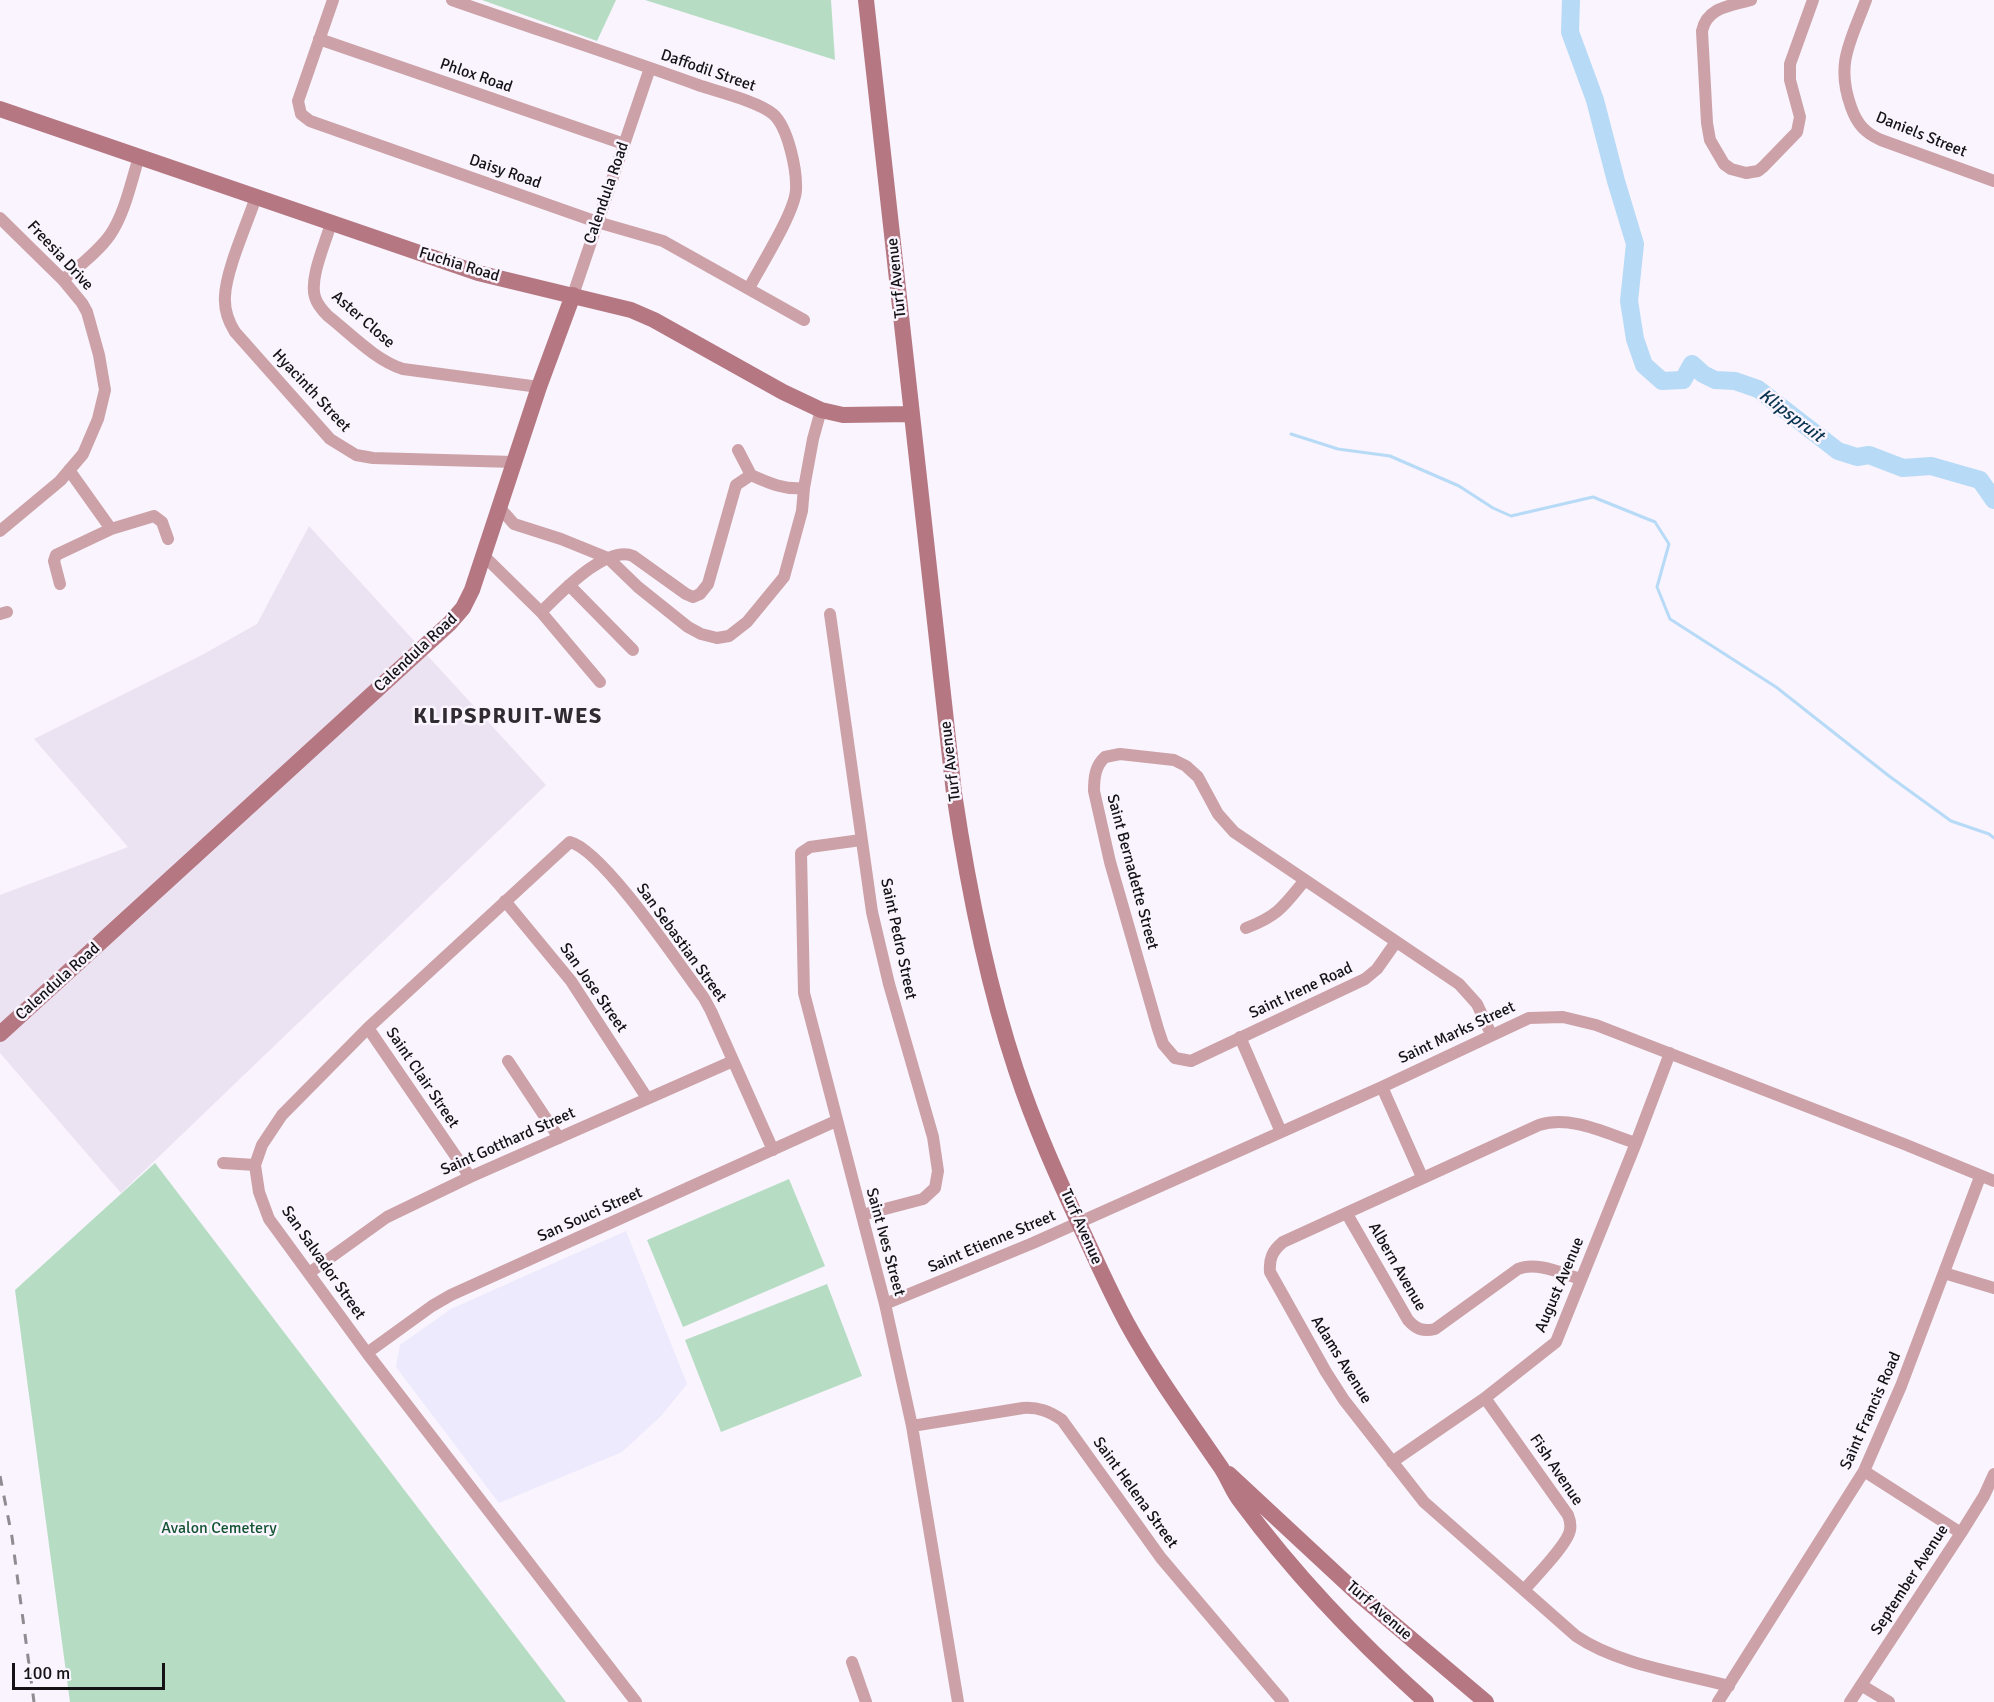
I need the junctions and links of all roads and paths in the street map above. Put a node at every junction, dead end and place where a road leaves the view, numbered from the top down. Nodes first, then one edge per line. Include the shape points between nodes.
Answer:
1 (333, 0) edge
2 (452, 0) edge
3 (866, 0) edge
4 (1750, 0) edge
5 (1813, 0) edge
6 (1866, 0) edge
7 (319, 39) junction
8 (650, 68) junction
9 (0, 108) edge
10 (624, 144) junction
11 (139, 157) junction
12 (1994, 181) edge
13 (256, 197) junction
14 (0, 218) edge
15 (597, 222) junction
16 (331, 223) junction
17 (63, 280) junction
18 (749, 288) junction
19 (573, 295) junction
20 (804, 320) dead end
21 (540, 387) junction
22 (820, 410) junction
23 (912, 414) junction
24 (738, 450) dead end
25 (514, 462) junction
26 (69, 470) junction
27 (751, 475) junction
28 (804, 488) junction
29 (499, 507) junction
30 (111, 529) junction
31 (0, 531) edge
32 (168, 539) dead end
33 (483, 555) junction
34 (608, 558) junction
35 (60, 584) dead end
36 (569, 585) junction
37 (541, 612) junction
38 (830, 614) dead end
39 (633, 650) dead end
40 (600, 682) dead end
41 (861, 840) junction
42 (1305, 880) junction
43 (505, 901) junction
44 (1246, 928) dead end
45 (1396, 942) junction
46 (368, 1028) junction
47 (0, 1034) edge
48 (1491, 1034) junction
49 (1240, 1038) junction
50 (1670, 1053) junction
51 (508, 1061) dead end
52 (733, 1061) junction
53 (1382, 1087) junction
54 (647, 1098) junction
55 (836, 1121) junction
56 (1281, 1132) junction
57 (559, 1138) junction
58 (1636, 1143) junction
59 (773, 1150) junction
60 (223, 1163) dead end
61 (255, 1165) junction
62 (470, 1177) junction
63 (1422, 1177) junction
64 (1980, 1177) junction
65 (1994, 1181) edge
66 (1347, 1214) junction
67 (862, 1215) junction
68 (1078, 1223) junction
69 (309, 1273) junction
70 (1944, 1273) junction
71 (1581, 1280) junction
72 (1994, 1288) edge
73 (885, 1304) junction
74 (367, 1353) junction
75 (1485, 1398) junction
76 (912, 1426) junction
77 (1392, 1462) junction
78 (1221, 1468) junction
79 (1864, 1471) junction
80 (1994, 1474) edge
81 (1961, 1533) junction
82 (1524, 1590) junction
83 (852, 1662) dead end
84 (1861, 1685) junction
85 (1729, 1686) junction
86 (636, 1702) edge
87 (866, 1702) edge
88 (957, 1702) edge
89 (1283, 1702) edge
90 (1426, 1702) edge
91 (1486, 1702) edge
92 (1718, 1702) edge
93 (1850, 1702) edge
94 (1889, 1702) edge

1 - 7 street, Daisy Road
2 - 8 street, Daffodil Street
3 - 23 main road, Turf Avenue
4 - 5 street via 1715,11 1706,19 1702,31 1710,140 1724,164 1746,173 1758,171 1797,132 1800,117 1790,64
6 - 12 street, Daniels Street via 1844,66 1845,90 1857,122 1881,140
7 - 10 street, Phlox Road
7 - 15 street, Daisy Road via 298,100 301,114 310,122
8 - 10 street, Calendula Road
8 - 18 street, Daffodil Street via 763,108 774,115 785,131 796,194
9 - 11 main road, Fuchia Road
10 - 15 street, Calendula Road
11 - 13 main road, Fuchia Road
11 - 17 street via 111,233
13 - 16 main road, Fuchia Road
13 - 25 street, Hyacinth Street via 229,276 227,315 235,332 330,439 356,455 373,458
14 - 17 street, Freesia Drive
15 - 18 street, Daisy Road via 663,241
15 - 19 street, Calendula Road
16 - 19 main road, Fuchia Road via 478,273
16 - 21 street, Aster Close via 314,279 314,296 328,316 376,355 403,369
17 - 26 street, Freesia Drive via 87,312 105,390 90,439
18 - 20 street, Daisy Road
19 - 21 main road, Calendula Road
19 - 22 main road, Fuchia Road via 641,314
21 - 25 main road, Calendula Road
22 - 23 main road, Fuchia Road via 843,415
22 - 28 street
23 - 68 main road, Turf Avenue via 954,793 975,916 1016,1070
24 - 27 street
25 - 29 main road, Calendula Road
26 - 30 street
26 - 31 street, Freesia Drive
27 - 28 street via 786,489
27 - 34 street via 736,485 708,584 696,597 631,555
28 - 34 street via 802,511 784,577 747,622 729,636 717,638 688,627
29 - 33 main road, Calendula Road
29 - 34 street via 514,524
30 - 32 street via 154,516 162,522
30 - 35 street via 56,555
33 - 37 street
33 - 47 main road, Calendula Road via 468,600 450,623
34 - 36 street
36 - 37 street
36 - 39 street
37 - 40 street
38 - 41 street, Saint Pedro Street
41 - 55 street, Saint Ives Street via 806,848 800,858 804,993
41 - 67 street, Saint Pedro Street via 875,926 933,1137 938,1171 935,1188 923,1199
42 - 44 street via 1279,912
42 - 45 street, Saint Bernadette Street
42 - 49 street, Saint Bernadette Street via 1234,832 1218,814 1194,772 1178,761 1111,755 1097,766 1096,807 1163,1044 1174,1058 1191,1060
43 - 46 street
43 - 52 street, San Sebastian Street via 567,843 590,852 642,913 708,1005
43 - 54 street, San Jose Street via 571,981
45 - 48 street, Saint Bernadette Street via 1469,993
45 - 49 street, Saint Irene Road via 1372,975
46 - 61 street via 276,1122
46 - 62 street, Saint Clair Street
48 - 50 street, Saint Marks Street via 1528,1018 1563,1017
48 - 53 street, Saint Marks Street
49 - 56 street
50 - 58 street, August Avenue
50 - 64 street, Saint Marks Street
51 - 57 street
52 - 54 street, Saint Gotthard Street
52 - 59 street, San Sebastian Street
53 - 56 street, Saint Marks Street
53 - 63 street
54 - 57 street, Saint Gotthard Street
55 - 59 street, San Souci Street
55 - 67 street, Saint Ives Street
56 - 68 street, Saint Marks Street
57 - 62 street, Saint Gotthard Street
58 - 63 street, Adams Avenue via 1571,1122 1555,1121
58 - 71 street, August Avenue
59 - 74 street, San Souci Street via 451,1295
60 - 61 street
61 - 69 street, San Salvador Street via 269,1219
62 - 69 street, Saint Gotthard Street via 387,1217
63 - 66 street, Adams Avenue
64 - 65 street, Saint Marks Street
64 - 70 street, Saint Francis Road
66 - 71 street, Albern Avenue via 1408,1320 1420,1330 1435,1329 1526,1266
66 - 77 street, Adams Avenue via 1283,1242 1271,1255 1270,1272 1326,1372
67 - 73 street, Saint Ives Street
68 - 73 street, Saint Etienne Street
68 - 78 main road, Turf Avenue via 1134,1335
69 - 74 street, San Salvador Street
70 - 72 street
70 - 79 street, Saint Francis Road
71 - 75 street, August Avenue via 1556,1342
73 - 76 street, Saint Ives Street
74 - 86 street, San Salvador Street
75 - 77 street, August Avenue
75 - 82 street, Fish Avenue via 1570,1522 1565,1542
76 - 88 street, Saint Ives Street
76 - 89 street, Saint Helena Street via 1035,1407 1062,1420 1161,1558
77 - 82 street, Adams Avenue via 1424,1502
78 - 90 main road, Turf Avenue via 1238,1499 1306,1581
78 - 91 main road, Turf Avenue via 1357,1593
79 - 81 street
79 - 85 street, Saint Francis Road
80 - 81 street, September Avenue
81 - 84 street, September Avenue
82 - 85 street, Adams Avenue via 1576,1636 1602,1651
83 - 87 street
84 - 93 street, September Avenue
84 - 94 street
85 - 92 street, Saint Francis Road

